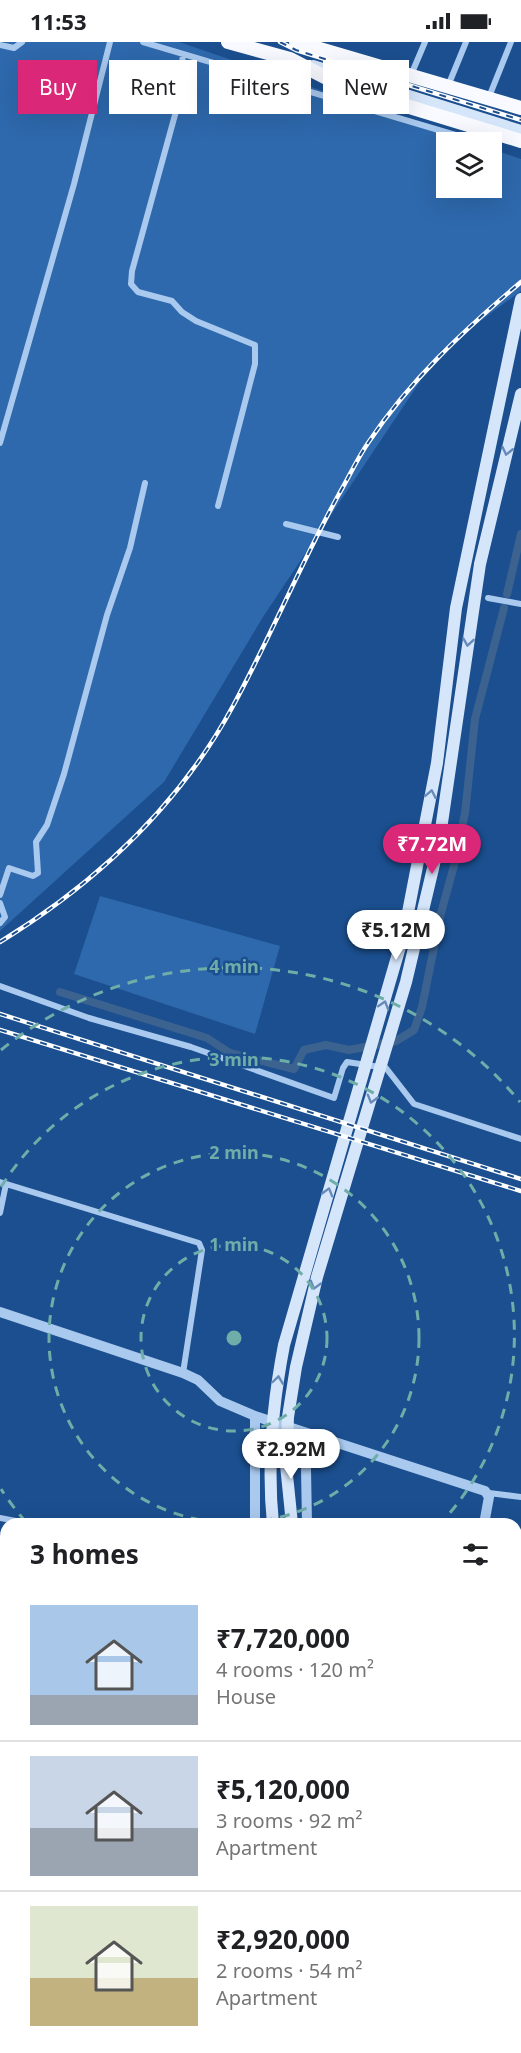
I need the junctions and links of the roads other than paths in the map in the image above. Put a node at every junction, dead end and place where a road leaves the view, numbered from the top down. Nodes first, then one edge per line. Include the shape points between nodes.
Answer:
1 (22, 42) edge
2 (110, 42) edge
3 (143, 42) edge
4 (228, 42) edge
5 (296, 42) edge
6 (425, 42) edge
7 (465, 42) edge
8 (511, 42) edge
9 (0, 45) edge
10 (183, 54) junction
11 (290, 59) junction
12 (411, 76) junction
13 (448, 87) junction
14 (488, 99) junction
15 (521, 107) edge
16 (495, 122) junction
17 (521, 131) edge
18 (444, 132) edge
19 (492, 132) edge
20 (521, 141) edge
21 (521, 299) edge
22 (521, 394) edge
23 (0, 443) edge
24 (145, 483) dead end
25 (218, 506) dead end
26 (286, 524) dead end
27 (338, 537) dead end
28 (488, 598) dead end
29 (521, 604) edge
30 (0, 867) edge
31 (8, 870) junction
32 (0, 895) edge
33 (0, 903) edge
34 (0, 923) edge
35 (0, 986) edge
36 (521, 1139) edge
37 (3, 1183) edge
38 (0, 1213) edge
39 (0, 1312) edge
40 (183, 1373) junction
41 (255, 1416) junction
42 (309, 1434) junction
43 (489, 1493) junction
44 (521, 1497) edge
45 (255, 1518) edge
46 (273, 1518) edge
47 (291, 1518) edge
48 (308, 1518) edge
49 (485, 1518) edge

1 - 9 street via 15,48
2 - 23 street
3 - 10 street
4 - 11 highway
5 - 12 highway
6 - 12 street
7 - 13 street
8 - 14 street
10 - 18 street
10 - 25 street via 178,104 131,284 138,292 172,301 196,321 255,345 253,373
11 - 16 main road
11 - 20 highway via 344,87
12 - 13 highway
13 - 14 highway
14 - 15 highway
16 - 17 main road
16 - 19 street
46 -> 21 main road via 272,1461 282,1354 404,933 437,763 456,608
22 -> 47 main road via 480,564 439,843 409,971 317,1276 298,1356 288,1417 286,1465
24 - 31 street via 64,774 36,842 38,873 33,876
26 - 27 street
28 - 29 street
30 - 31 street
31 - 32 street
33 - 34 street via 5,917
35 - 36 street via 334,1098 347,1062 387,1068 414,1104
37 - 38 street
37 - 40 street via 199,1243 202,1251
39 - 40 street
40 - 41 street via 198,1380 220,1401
41 - 42 street
41 - 45 street
42 - 43 street
42 - 48 street
43 - 44 street
43 - 49 street

